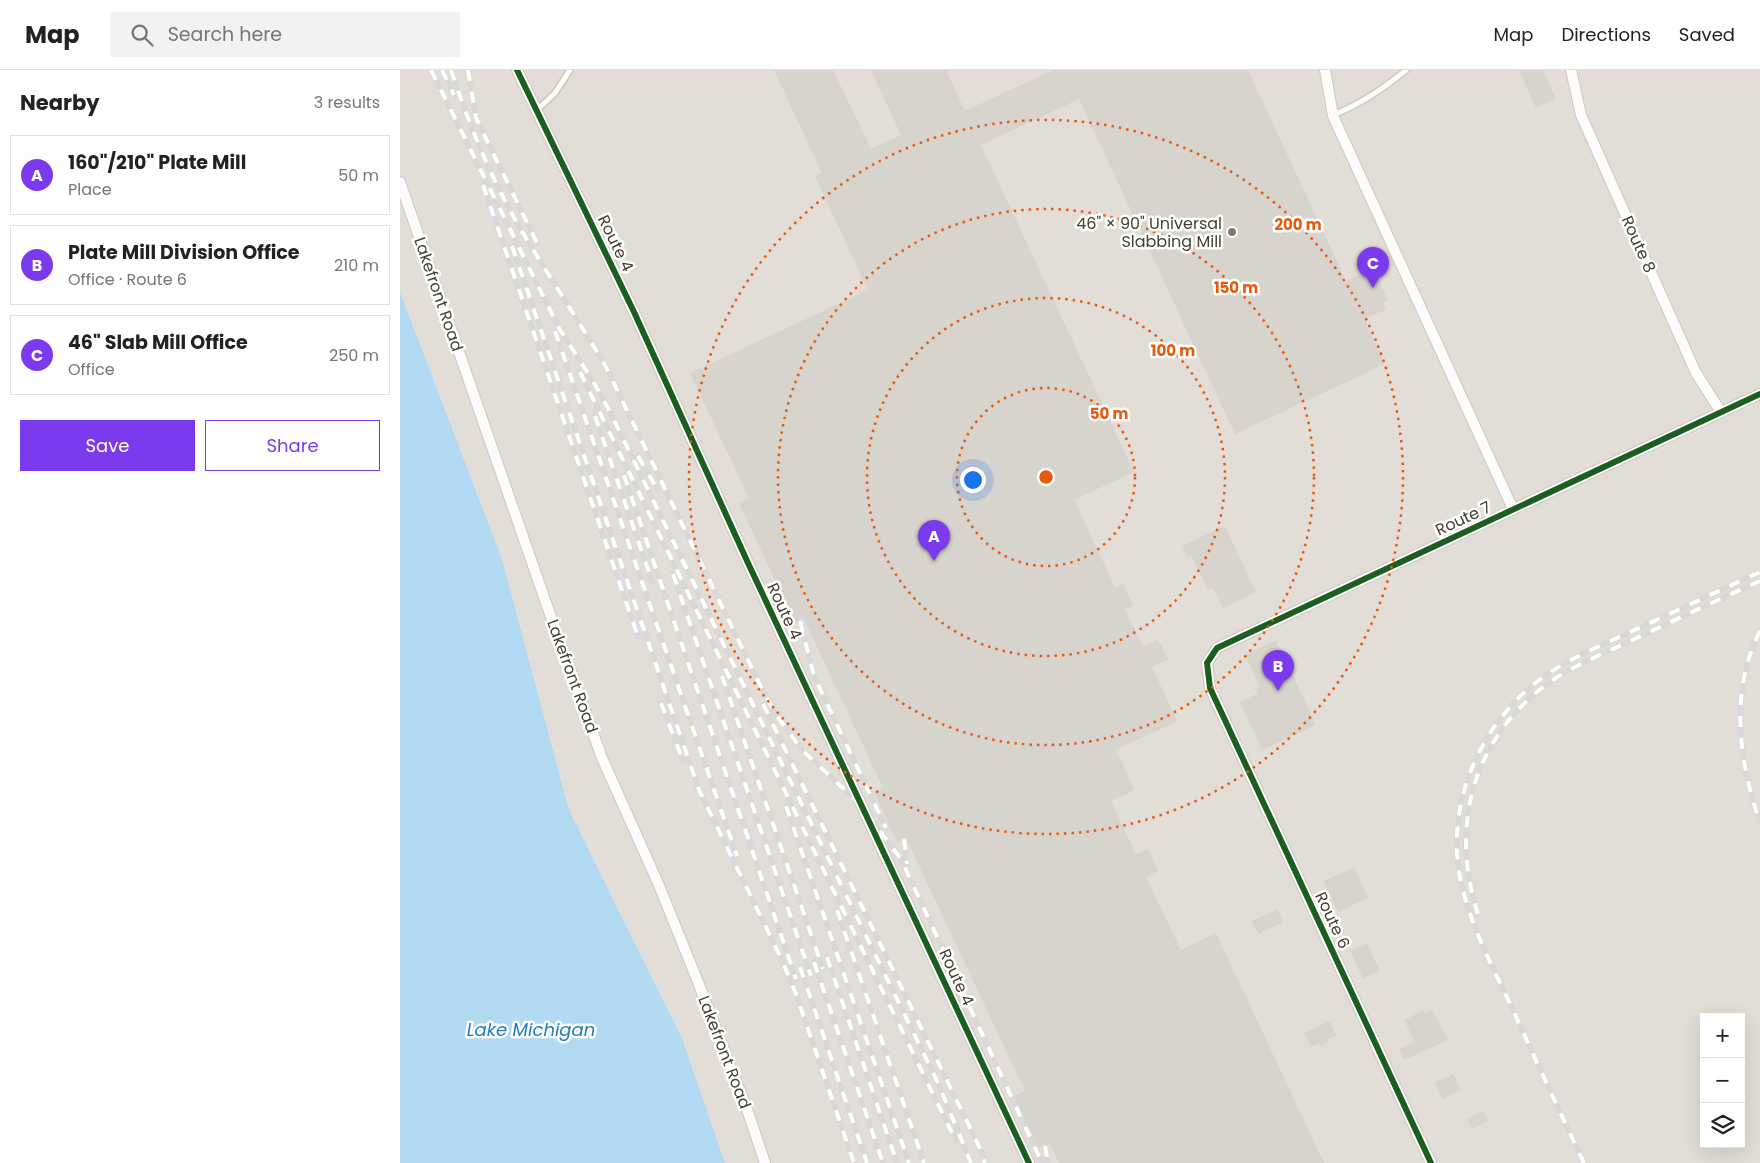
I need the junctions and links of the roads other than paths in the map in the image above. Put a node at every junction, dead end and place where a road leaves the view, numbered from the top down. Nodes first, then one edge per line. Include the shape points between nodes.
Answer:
1 (517, 70) edge
2 (570, 70) edge
3 (1325, 70) edge
4 (1406, 70) edge
5 (1571, 70) edge
6 (536, 110) junction
7 (1332, 116) junction
8 (400, 182) edge
9 (1760, 394) edge
10 (1721, 412) junction
11 (1513, 509) junction
12 (1210, 688) joint
13 (765, 1163) edge
14 (1029, 1163) edge
15 (1431, 1163) edge

1 - 6 street, Route 4
2 - 6 lane via 555,93
3 - 7 street
4 - 7 lane via 1384,89 1355,107
5 - 10 street, Route 8 via 1585,123 1696,373
6 - 14 street, Route 4 via 634,312
7 - 11 street
8 - 13 street, Lakefront Road via 602,758 698,982
9 - 10 street, Route 7
10 - 11 street, Route 7
11 - 12 street, Route 7 via 1216,648 1207,662
12 - 15 street, Route 6

